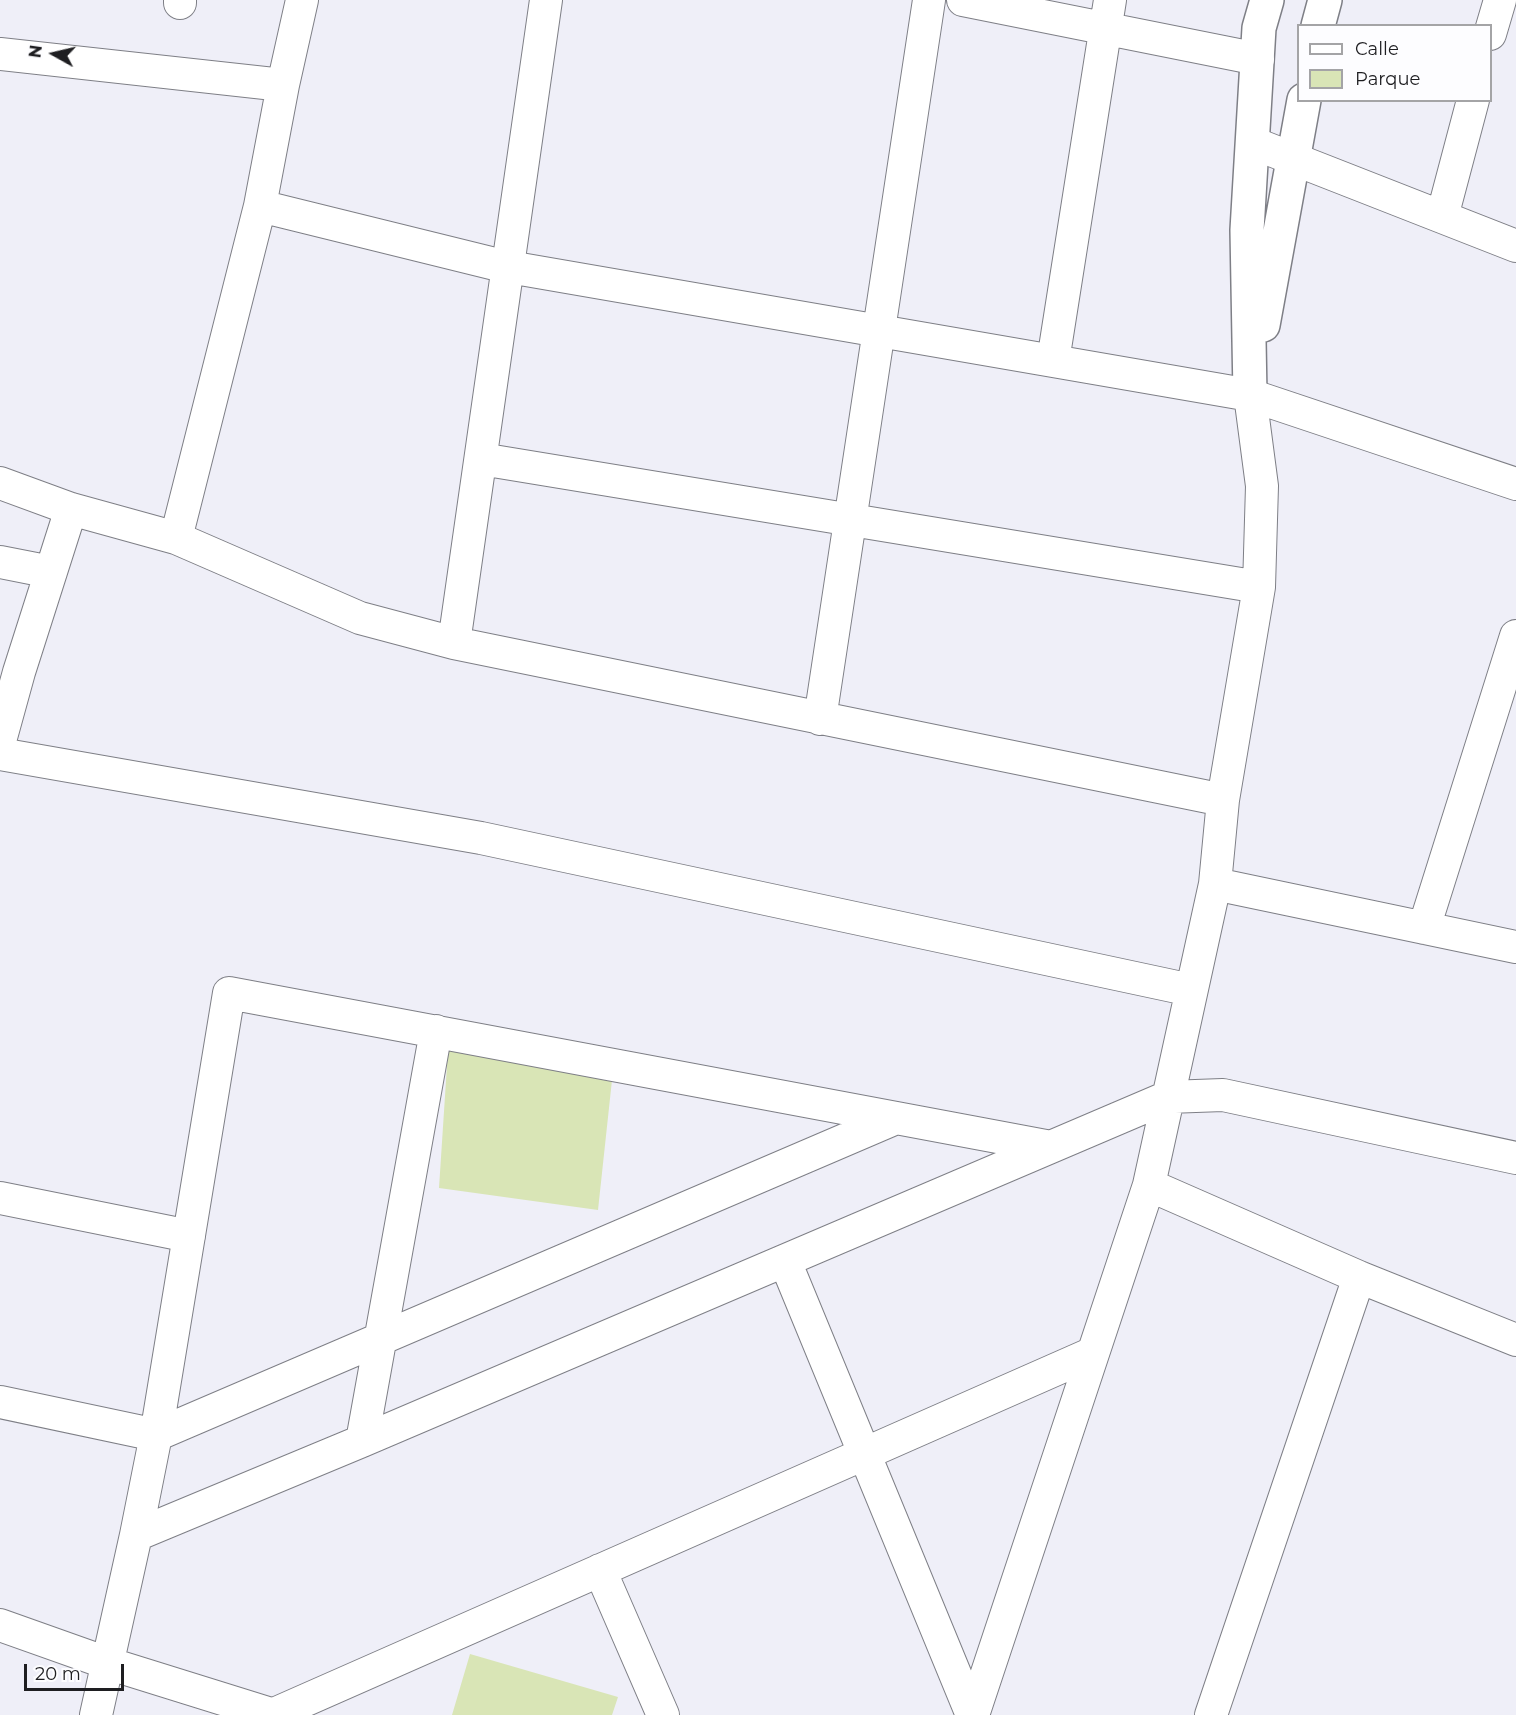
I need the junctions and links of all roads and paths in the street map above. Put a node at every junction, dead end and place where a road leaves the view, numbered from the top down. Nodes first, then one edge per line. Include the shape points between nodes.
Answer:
1 (302, 0) edge
2 (546, 0) edge
3 (929, 0) edge
4 (963, 0) edge
5 (1267, 0) edge
6 (1325, 0) edge
7 (1500, 0) edge
8 (1107, 14) edge
9 (1319, 24) edge
10 (1492, 30) edge
11 (0, 54) edge
12 (1258, 59) junction
13 (283, 85) junction
14 (1304, 102) edge
15 (1472, 102) edge
16 (1253, 143) junction
17 (1293, 159) junction
18 (260, 206) junction
19 (1442, 217) junction
20 (1516, 246) edge
21 (508, 267) junction
22 (879, 331) junction
23 (1053, 361) junction
24 (1250, 395) junction
25 (481, 459) junction
26 (0, 483) edge
27 (1516, 484) edge
28 (71, 510) junction
29 (850, 520) junction
30 (176, 538) junction
31 (0, 562) edge
32 (51, 572) junction
33 (1259, 587) junction
34 (1516, 636) edge
35 (454, 643) junction
36 (819, 719) junction
37 (0, 741) edge
38 (0, 754) edge
39 (1223, 800) junction
40 (1215, 884) junction
41 (1424, 928) junction
42 (1516, 947) edge
43 (1191, 990) junction
44 (436, 1031) junction
45 (1168, 1097) junction
46 (896, 1118) junction
47 (1051, 1147) junction
48 (1516, 1158) edge
49 (1149, 1185) junction
50 (0, 1198) edge
51 (189, 1236) junction
52 (785, 1261) junction
53 (1359, 1277) junction
54 (381, 1338) junction
55 (1516, 1341) edge
56 (1094, 1353) junction
57 (0, 1402) edge
58 (156, 1435) junction
59 (362, 1441) junction
60 (865, 1454) junction
61 (136, 1535) junction
62 (600, 1570) junction
63 (0, 1625) edge
64 (107, 1663) junction
65 (96, 1715) edge
66 (273, 1715) edge
67 (663, 1715) edge
68 (972, 1715) edge
69 (1211, 1715) edge

1 - 13 street
2 - 21 street
3 - 22 street
4 - 8 street
5 - 12 street via 1259,28
6 - 9 street
7 - 10 street
8 - 12 street
8 - 23 street
11 - 13 street
12 - 16 street
13 - 18 street
14 - 17 street
15 - 19 street
16 - 17 street
16 - 24 street via 1247,230
17 - 19 street
17 - 24 street
18 - 21 street
18 - 30 street
19 - 20 street
21 - 22 street
21 - 25 street
22 - 23 street
22 - 29 street
23 - 24 street
24 - 27 street
24 - 33 street via 1262,486
25 - 29 street
25 - 35 street
26 - 28 street
28 - 30 street
28 - 32 street
29 - 33 street
29 - 36 street
30 - 35 street via 360,618
31 - 32 street
32 - 37 street
33 - 39 street
34 - 41 street
35 - 36 street
36 - 39 street
38 - 43 street via 481,838
39 - 40 street
40 - 41 street
40 - 43 street
41 - 42 street
43 - 45 street
44 - 46 street
44 - 51 street via 229,993
44 - 54 street
45 - 47 street
45 - 48 street via 1223,1095
45 - 49 street
46 - 47 street
46 - 54 street
47 - 52 street
49 - 53 street
49 - 56 street
50 - 51 street
51 - 58 street
52 - 59 street
52 - 60 street
53 - 55 street
53 - 69 street
54 - 58 street
54 - 59 street
56 - 60 street
56 - 68 street
57 - 58 street
58 - 61 street
59 - 61 street
60 - 62 street
60 - 68 street
61 - 64 street
62 - 66 street
62 - 67 street
63 - 64 street
64 - 65 street
64 - 66 street

